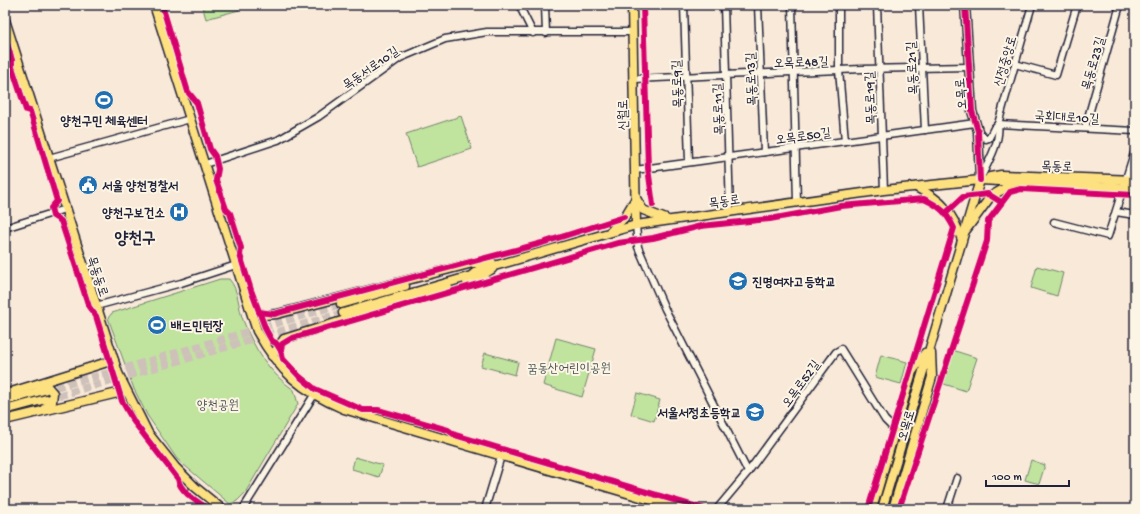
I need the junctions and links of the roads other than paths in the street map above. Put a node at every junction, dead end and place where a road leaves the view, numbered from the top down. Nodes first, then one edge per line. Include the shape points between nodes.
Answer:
1 (154, 5) edge
2 (519, 5) edge
3 (545, 5) edge
4 (632, 5) edge
5 (684, 5) edge
6 (724, 5) edge
7 (758, 5) edge
8 (792, 5) edge
9 (839, 5) edge
10 (877, 5) edge
11 (919, 5) edge
12 (965, 5) edge
13 (1032, 5) edge
14 (1076, 5) edge
15 (1120, 5) edge
16 (1127, 5) edge
17 (1135, 8) edge
18 (5, 20) edge
19 (633, 32) junction
20 (533, 33) junction
21 (546, 33) junction
22 (1015, 64) junction
23 (969, 67) junction
24 (921, 68) junction
25 (879, 69) junction
26 (839, 70) junction
27 (794, 72) junction
28 (760, 74) junction
29 (727, 75) junction
30 (687, 77) junction
31 (634, 79) junction
32 (190, 119) junction
33 (998, 124) junction
34 (976, 127) junction
35 (1085, 128) junction
36 (925, 130) junction
37 (1135, 130) edge
38 (882, 136) junction
39 (845, 141) junction
40 (796, 147) junction
41 (1135, 150) edge
42 (764, 152) junction
43 (729, 157) junction
44 (49, 158) junction
45 (689, 162) junction
46 (205, 164) junction
47 (635, 170) junction
48 (980, 180) junction
49 (1018, 181) junction
50 (1129, 182) edge
51 (915, 187) junction
52 (1135, 188) edge
53 (884, 190) junction
54 (636, 198) junction
55 (797, 202) junction
56 (65, 209) junction
57 (730, 212) junction
58 (1116, 212) junction
59 (1135, 215) edge
60 (669, 220) junction
61 (1054, 222) dead end
62 (636, 225) junction
63 (5, 228) edge
64 (609, 233) junction
65 (963, 236) junction
66 (501, 264) junction
67 (236, 265) junction
68 (476, 271) junction
69 (341, 304) tunnel mouth
70 (96, 306) junction
71 (250, 307) junction
72 (343, 313) tunnel mouth
73 (930, 346) junction
74 (272, 356) junction
75 (114, 360) junction
76 (35, 385) junction
77 (44, 390) tunnel mouth
78 (126, 391) junction
79 (5, 394) edge
80 (314, 395) junction
81 (46, 399) tunnel mouth
82 (5, 401) edge
83 (5, 410) edge
84 (41, 412) junction
85 (5, 420) edge
86 (895, 430) junction
87 (501, 456) junction
88 (748, 472) junction
89 (957, 478) dead end
90 (222, 509) edge
91 (243, 509) edge
92 (485, 509) edge
93 (682, 509) edge
94 (718, 509) edge
95 (872, 509) edge
96 (882, 509) edge
97 (893, 509) edge
98 (947, 509) edge

1 - 32 main road
2 - 20 street
3 - 21 street
4 - 19 main road, 신월로
5 - 30 street, 목동로9길
6 - 29 street, 목동로11길
7 - 28 street, 목동로13길
8 - 27 street
9 - 26 street
10 - 25 street, 목동로19길
11 - 24 street, 목동로21길
12 - 23 main road, 오목로
13 - 22 street, 신정중앙로
14 - 22 street via 1056,75
15 - 35 street, 목동로23길
16 - 17 street
18 - 44 main road, 목동동로
19 - 21 street, 목동서로10길
19 - 31 main road, 신월로
20 - 21 street, 목동서로10길
20 - 46 street, 목동서로10길 via 472,34 425,46 400,58 318,117 278,140
22 - 33 street, 신정중앙로
23 - 24 street, 오목로48길
23 - 34 main road, 오목로 via 972,110
24 - 25 street, 오목로48길
24 - 36 street, 목동로21길
25 - 26 street, 오목로48길
25 - 38 street, 목동로19길
26 - 27 street, 오목로48길
26 - 39 street
27 - 28 street, 오목로48길
27 - 40 street
28 - 29 street, 오목로48길
28 - 42 street, 목동로13길
29 - 30 street, 오목로48길
29 - 43 street, 목동로11길
30 - 31 street, 오목로48길
30 - 45 street, 목동로9길
31 - 47 main road, 신월로
32 - 44 street
32 - 46 main road
33 - 34 street, 신정중앙로 via 986,139
33 - 35 street, 국회대로10길
33 - 48 street, 신정중앙로 via 999,130 990,160
34 - 36 street, 오목로50길
34 - 48 main road, 오목로
35 - 37 street, 국회대로10길
36 - 38 street, 오목로50길
38 - 39 street, 오목로50길
38 - 53 street, 목동로19길
39 - 40 street, 오목로50길
40 - 42 street, 오목로50길
40 - 55 street
41 - 50 street
42 - 43 street, 오목로50길
43 - 45 street, 오목로50길
43 - 57 street, 목동로11길
44 - 56 main road, 목동동로
45 - 47 street, 오목로50길
46 - 67 main road
47 - 54 main road, 신월로
48 - 49 main road, 목동로
48 - 50 main road, 목동로 via 1001,174
48 - 51 main road, 목동로
48 - 65 main road, 오목로
49 - 50 main road, 목동로
49 - 65 main road via 991,196
50 - 52 main road, 목동로
50 - 58 street
51 - 53 main road, 목동로
51 - 65 main road via 927,193 948,211
53 - 55 main road, 목동로
54 - 60 main road via 644,210
54 - 62 main road, 신월로
54 - 64 main road via 624,217
55 - 57 main road, 목동로
56 - 63 street
56 - 70 main road, 목동동로
57 - 60 main road, 목동로
58 - 59 street
58 - 61 street via 1108,236
60 - 62 main road, 목동로
62 - 64 main road, 목동로
62 - 88 street via 638,247 665,308
64 - 66 main road, 목동로
65 - 73 main road, 오목로
66 - 68 main road, 목동로
66 - 71 main road via 473,263 277,314 263,315
66 - 74 main road via 476,279 284,339
67 - 70 street
67 - 71 main road
68 - 69 main road, 목동로 via 468,268
68 - 72 main road, 목동로 via 471,276
70 - 75 main road, 목동동로
71 - 74 main road via 257,331
73 - 86 main road, 오목로 via 912,372
73 - 96 main road, 오목로
73 - 97 main road, 오목로 via 932,377
74 - 80 main road via 290,377
75 - 76 main road
75 - 78 main road, 목동동로
76 - 79 main road
76 - 84 main road via 47,386 53,393 51,404
77 - 82 main road
78 - 84 main road
78 - 90 main road, 목동동로 via 148,433 195,487
80 - 87 main road via 344,409
80 - 91 street
81 - 83 main road
84 - 85 main road
86 - 88 street, 오목로52길 via 841,350 836,352
86 - 95 main road, 오목로
87 - 92 street
87 - 93 main road
88 - 94 street, 오목로52길
89 - 98 street

